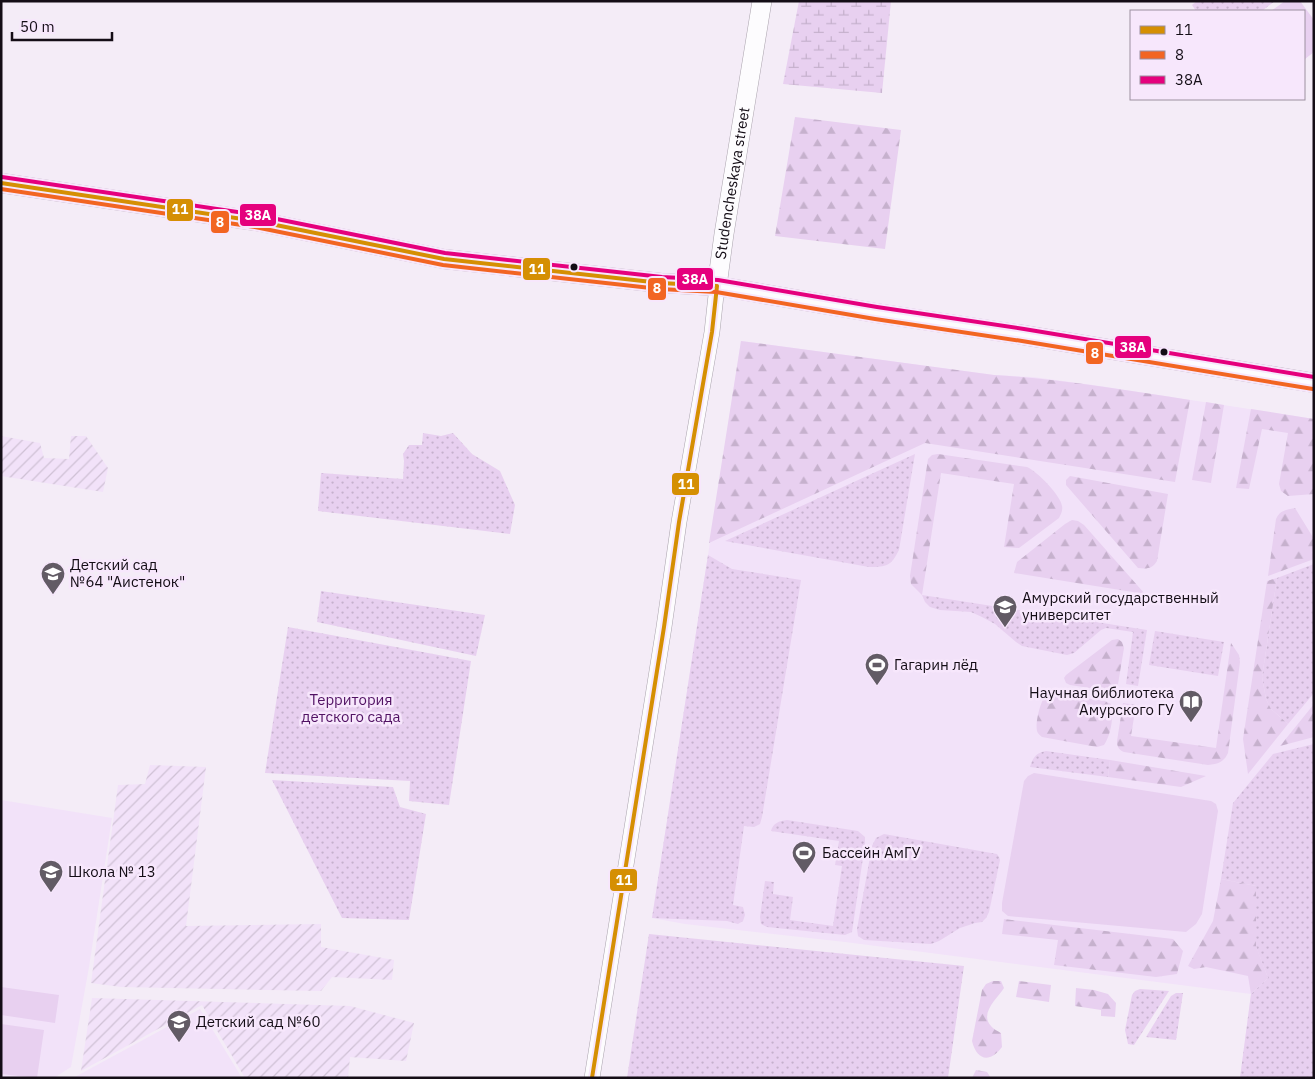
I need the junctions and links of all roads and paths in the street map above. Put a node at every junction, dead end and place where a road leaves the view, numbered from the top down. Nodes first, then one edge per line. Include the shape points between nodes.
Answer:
1 (762, 1) edge
2 (1, 183) edge
3 (718, 286) junction
4 (1314, 383) edge
5 (592, 1078) edge

1 - 3 main road, Studencheskaya street
2 - 3 main road via 256,221 444,259 661,283
3 - 4 main road
3 - 5 street, Studencheskaya street

